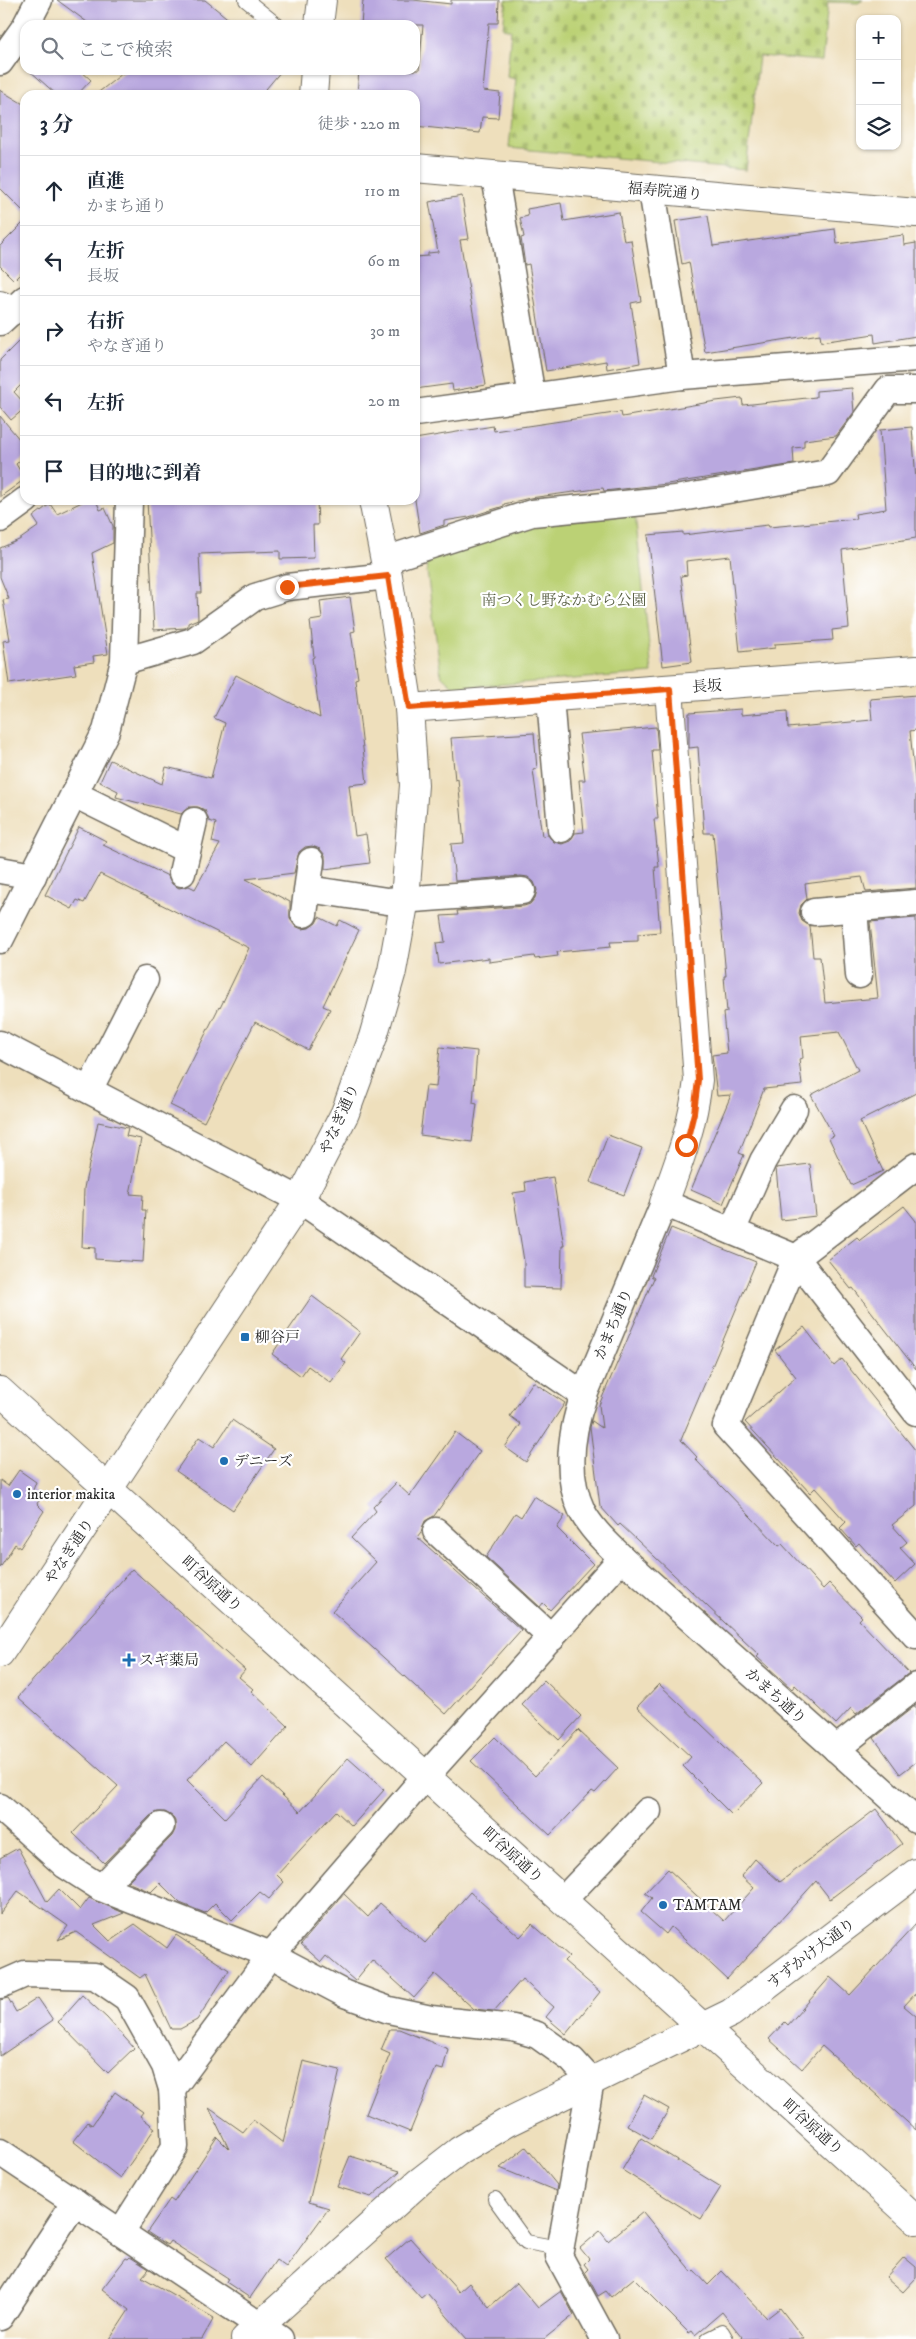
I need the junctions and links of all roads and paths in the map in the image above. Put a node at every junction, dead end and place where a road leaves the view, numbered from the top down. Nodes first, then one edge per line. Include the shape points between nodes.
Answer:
1 (39, 0) edge
2 (246, 0) edge
3 (322, 0) edge
4 (29, 20) edge
5 (271, 20) edge
6 (320, 20) edge
7 (20, 34) edge
8 (0, 62) edge
9 (315, 75) edge
10 (313, 90) edge
11 (420, 168) edge
12 (495, 176) junction
13 (652, 190) junction
14 (916, 213) edge
15 (916, 358) edge
16 (682, 376) junction
17 (916, 390) edge
18 (532, 397) junction
19 (420, 411) edge
20 (20, 504) edge
21 (129, 505) edge
22 (374, 505) edge
23 (0, 519) edge
24 (387, 568) junction
25 (124, 661) junction
26 (916, 670) edge
27 (670, 689) junction
28 (550, 698) junction
29 (409, 708) junction
30 (74, 794) junction
31 (194, 821) dead end
32 (561, 829) dead end
33 (311, 861) dead end
34 (0, 870) edge
35 (32, 876) junction
36 (308, 889) junction
37 (522, 891) dead end
38 (405, 899) junction
39 (916, 902) edge
40 (854, 908) junction
41 (814, 912) dead end
42 (304, 914) dead end
43 (0, 940) edge
44 (859, 975) dead end
45 (145, 980) dead end
46 (0, 1044) edge
47 (89, 1090) junction
48 (794, 1110) dead end
49 (914, 1172) edge
50 (300, 1200) junction
51 (664, 1203) junction
52 (732, 1231) junction
53 (796, 1258) junction
54 (0, 1391) edge
55 (584, 1395) junction
56 (916, 1412) edge
57 (109, 1490) junction
58 (436, 1531) dead end
59 (622, 1558) junction
60 (916, 1636) edge
61 (552, 1638) junction
62 (0, 1653) edge
63 (916, 1686) edge
64 (836, 1749) junction
65 (426, 1777) junction
66 (0, 1807) edge
67 (648, 1811) dead end
68 (916, 1820) edge
69 (160, 1826) dead end
70 (916, 1872) edge
71 (101, 1888) junction
72 (563, 1900) junction
73 (271, 1955) junction
74 (0, 1985) edge
75 (702, 2028) junction
76 (591, 2080) junction
77 (172, 2089) junction
78 (0, 2152) edge
79 (495, 2199) dead end
80 (75, 2202) junction
81 (916, 2220) edge
82 (122, 2232) junction
83 (559, 2248) junction
84 (0, 2317) edge
85 (262, 2335) edge
86 (604, 2339) edge
87 (708, 2339) edge
88 (726, 2339) edge

1 - 4 street
2 - 5 lane
3 - 6 street
7 - 8 street
9 - 10 street
11 - 12 street, 福寿院通り
12 - 13 street, 福寿院通り
12 - 18 street
13 - 14 street, 福寿院通り
13 - 16 street
15 - 16 street
16 - 18 street
17 - 24 street via 888,390 828,473 676,499 532,514
18 - 19 street
20 - 23 street
21 - 25 street
22 - 24 street, やなぎ通り
24 - 25 street via 287,587 256,597 193,641
24 - 29 street, やなぎ通り
25 - 30 street via 106,731
26 - 27 street, 長坂
27 - 28 street, 長坂
27 - 51 street, かまち通り via 698,1080 686,1145
28 - 29 street, 長坂
28 - 32 street
29 - 38 street, やなぎ通り via 414,785
30 - 31 street via 184,862
30 - 35 street
33 - 36 street
34 - 35 street
35 - 43 street
36 - 38 street via 387,900
36 - 42 street
37 - 38 street
38 - 50 street, やなぎ通り via 392,971 373,1037 345,1113
39 - 40 street
40 - 41 street
40 - 44 street
45 - 47 street
46 - 47 street
47 - 50 street
48 - 52 street via 763,1162
49 - 53 street
50 - 55 street
50 - 57 street, やなぎ通り
51 - 52 street
51 - 55 street, かまち通り
52 - 53 street
53 - 56 street
53 - 60 street via 726,1426
54 - 57 street, 町谷原通り
55 - 59 street, かまち通り via 570,1447 572,1478 582,1511
57 - 62 street, やなぎ通り
57 - 65 street, 町谷原通り
58 - 61 street
59 - 61 street
59 - 64 street, かまち通り
61 - 65 street
63 - 64 street
64 - 68 street, かまち通り
65 - 72 street, 町谷原通り
65 - 73 street
66 - 71 street via 65,1865
67 - 72 street
69 - 71 street
70 - 75 street, すずかけ大通り via 731,2013
71 - 73 street
72 - 75 street, 町谷原通り
73 - 76 street via 345,1994 389,2010 431,2019 512,2028 536,2035 572,2060
73 - 77 street
74 - 77 street via 25,1974 94,1976 127,1998 165,2066
75 - 76 street, すずかけ大通り
75 - 81 street, 町谷原通り
76 - 83 street
76 - 85 street, すずかけ大通り via 506,2123 419,2182
77 - 82 street via 175,2147
78 - 80 street
79 - 83 lane via 526,2242
80 - 82 street
80 - 84 street
82 - 85 street
83 - 86 street via 559,2256
87 - 88 lane via 722,2332

